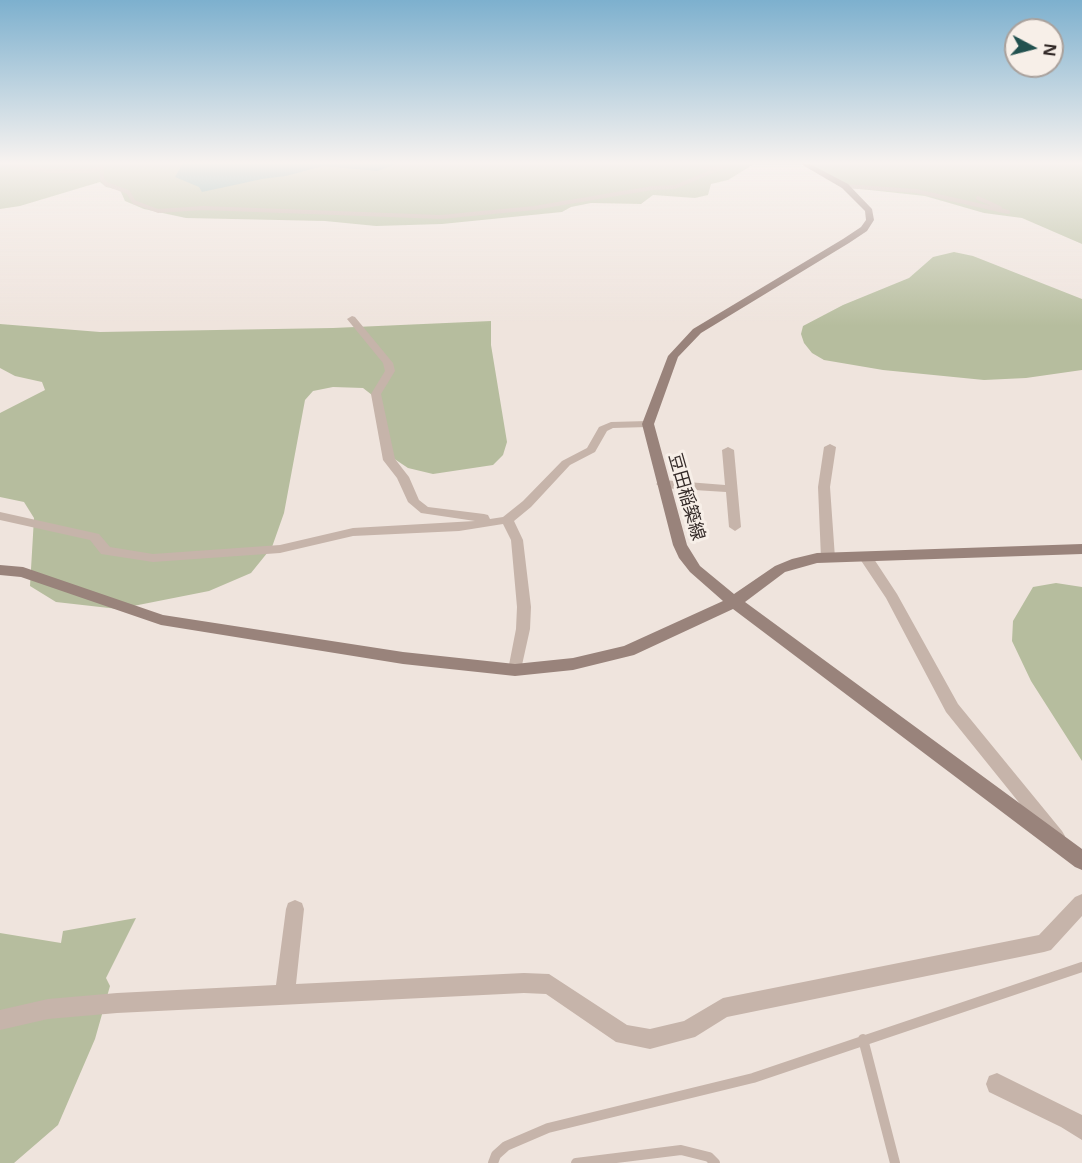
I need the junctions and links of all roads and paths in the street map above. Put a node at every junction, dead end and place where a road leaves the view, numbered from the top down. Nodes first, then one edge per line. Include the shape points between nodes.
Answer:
1 (869, 217) edge
2 (352, 320) dead end
3 (648, 424) junction
4 (830, 447) dead end
5 (728, 450) dead end
6 (662, 484) junction
7 (732, 489) junction
8 (0, 516) edge
9 (507, 520) junction
10 (735, 527) dead end
11 (1082, 549) edge
12 (865, 556) junction
13 (828, 558) junction
14 (0, 570) edge
15 (734, 602) junction
16 (515, 670) junction
17 (1067, 849) junction
18 (1082, 861) edge
19 (1082, 903) edge
20 (295, 909) dead end
21 (1082, 967) edge
22 (285, 995) junction
23 (0, 1020) edge
24 (863, 1039) junction
25 (997, 1084) dead end
26 (1082, 1129) edge
27 (628, 1160) edge
28 (493, 1163) edge
29 (576, 1163) edge
30 (715, 1163) edge
31 (895, 1163) edge

1 - 3 main road via 864,229 697,331 673,356
2 - 9 street via 388,363 387,378 376,394 389,460 403,477 414,502 425,510 444,514
3 - 6 main road, 豆田稲築線
3 - 9 street via 611,425 603,429 591,450 566,463
4 - 13 street via 824,487
5 - 7 street
6 - 7 street
6 - 15 main road, 豆田稲築線 via 686,558
7 - 10 street
8 - 9 street via 94,537 106,551 153,558 280,549 352,532 396,528 425,531
9 - 16 street via 517,540 524,608
11 - 12 main road
12 - 13 main road
12 - 17 street via 892,597 952,708
13 - 15 main road via 797,562 780,569
14 - 16 main road via 23,572 161,620 403,658
15 - 16 main road via 617,655
15 - 17 main road, 豆田稲築線
17 - 18 main road, 豆田稲築線
19 - 22 street via 1044,943 723,1008 688,1030 650,1039 623,1035 549,984
20 - 22 street
21 - 24 lane
22 - 23 street via 48,1009
24 - 28 lane via 753,1078 548,1128 506,1146
24 - 31 lane
25 - 26 street
27 - 29 lane
27 - 30 lane via 681,1150 709,1157

